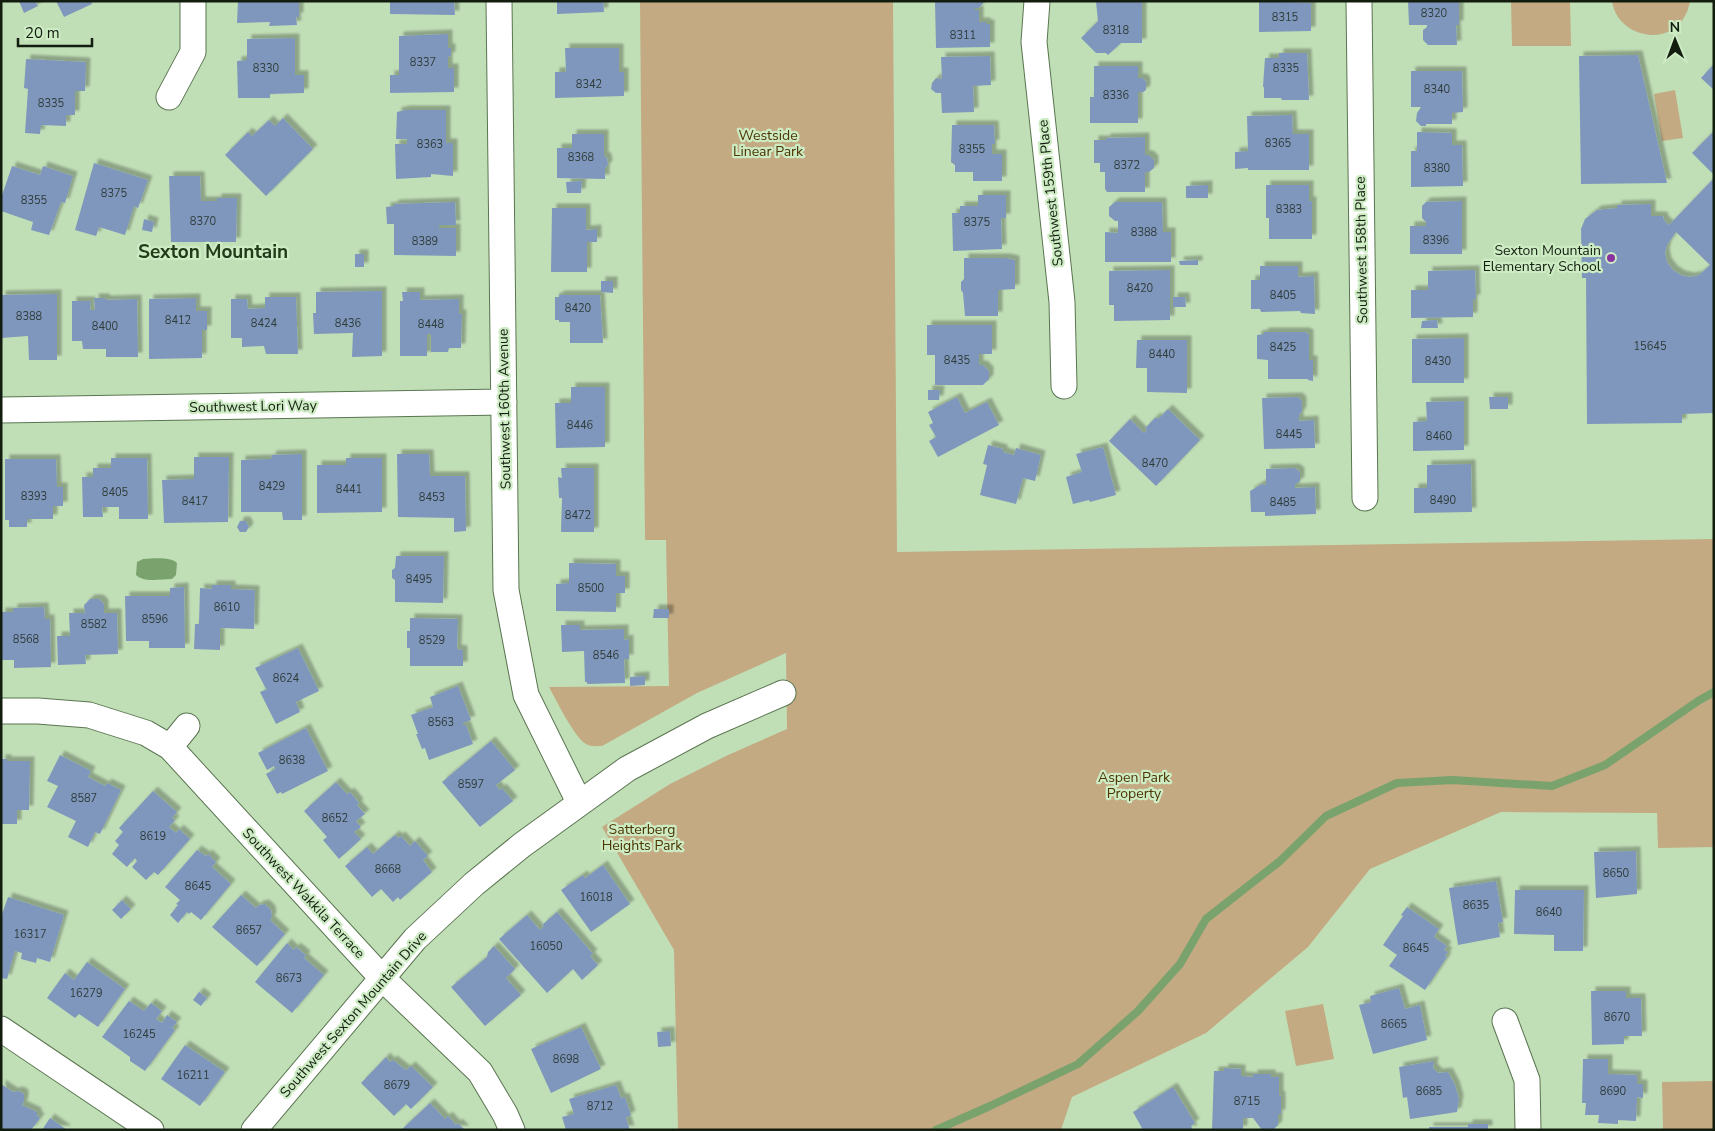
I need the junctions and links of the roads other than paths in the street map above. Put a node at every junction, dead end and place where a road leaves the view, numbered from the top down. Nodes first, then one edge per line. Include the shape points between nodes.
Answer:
1 (193, 1) edge
2 (500, 1) edge
3 (1036, 1) edge
4 (1359, 1) edge
5 (169, 97) dead end
6 (1064, 386) dead end
7 (504, 402) junction
8 (1, 410) edge
9 (1364, 498) dead end
10 (783, 693) dead end
11 (1, 711) edge
12 (187, 726) dead end
13 (170, 747) junction
14 (579, 802) junction
15 (383, 978) junction
16 (1505, 1021) dead end
17 (1, 1029) edge
18 (151, 1130) edge
19 (254, 1130) edge
20 (512, 1130) edge
21 (1528, 1130) edge

1 - 5 street via 193,52
2 - 7 street, Southwest 160th Avenue
3 - 6 street, Southwest 159th Place via 1034,42 1062,302
4 - 9 street, Southwest 158th Place
7 - 8 street, Southwest Lori Way
7 - 14 street, Southwest 160th Avenue via 506,590 526,695
10 - 14 street, Southwest Sexton Mountain Drive via 707,726 627,769
11 - 13 street, Southwest Wakkila Terrace via 88,715 146,733
12 - 13 street
13 - 15 street, Southwest Wakkila Terrace
14 - 15 street, Southwest Sexton Mountain Drive via 474,884 415,939
15 - 19 street, Southwest Sexton Mountain Drive
15 - 20 street, Southwest Wakkila Terrace via 480,1072
16 - 21 street via 1527,1080
17 - 18 street

